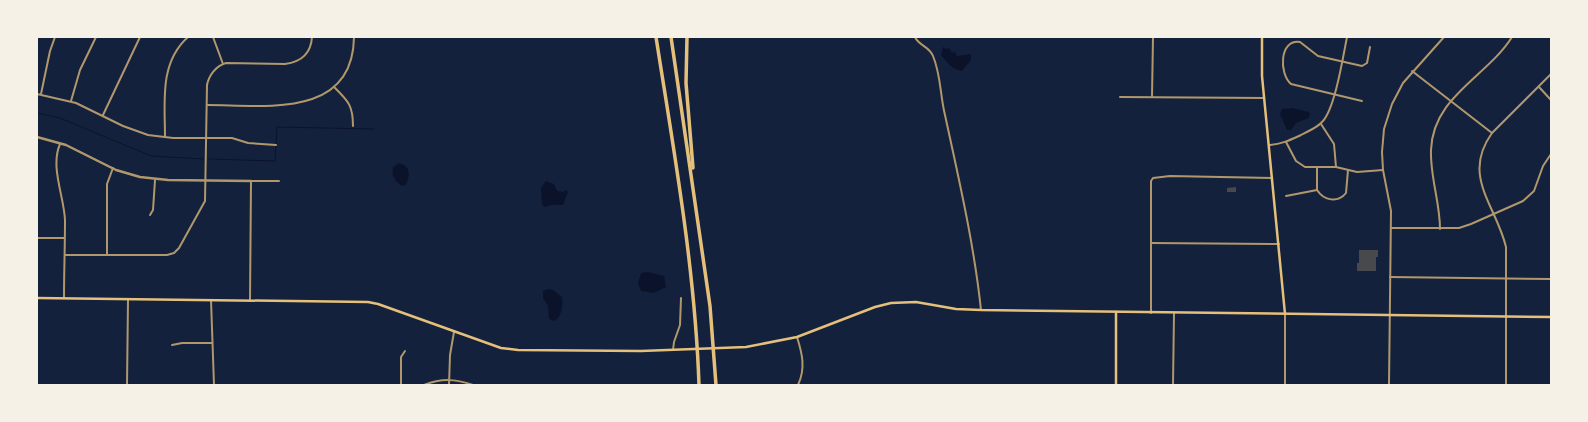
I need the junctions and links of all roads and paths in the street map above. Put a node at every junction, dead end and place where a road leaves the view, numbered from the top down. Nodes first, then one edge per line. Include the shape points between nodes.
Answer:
1 (55, 37) edge
2 (96, 37) edge
3 (140, 37) edge
4 (188, 37) edge
5 (213, 37) edge
6 (312, 37) edge
7 (354, 37) edge
8 (656, 37) edge
9 (671, 37) edge
10 (688, 37) edge
11 (915, 37) edge
12 (1152, 37) edge
13 (1262, 37) edge
14 (1347, 37) edge
15 (1438, 37) edge
16 (1444, 37) edge
17 (1512, 37) edge
18 (1441, 40) junction
19 (1370, 47) dead end
20 (1341, 62) junction
21 (223, 64) junction
22 (1412, 71) junction
23 (1551, 74) edge
24 (334, 87) junction
25 (1539, 88) junction
26 (37, 94) edge
27 (40, 94) junction
28 (1334, 95) junction
29 (1120, 97) dead end
30 (1152, 97) junction
31 (1264, 98) junction
32 (1551, 100) edge
33 (71, 101) junction
34 (1362, 101) dead end
35 (1451, 101) junction
36 (207, 105) junction
37 (102, 115) junction
38 (1321, 124) junction
39 (353, 126) dead end
40 (1492, 133) junction
41 (37, 137) edge
42 (164, 137) junction
43 (207, 138) junction
44 (1286, 142) junction
45 (60, 143) junction
46 (276, 145) dead end
47 (1269, 145) junction
48 (1551, 154) edge
49 (113, 168) junction
50 (1317, 168) junction
51 (1336, 168) junction
52 (1348, 170) junction
53 (1383, 170) junction
54 (1272, 178) junction
55 (156, 180) junction
56 (206, 180) junction
57 (251, 181) junction
58 (279, 181) dead end
59 (1317, 190) junction
60 (694, 193) junction
61 (1286, 196) dead end
62 (150, 214) dead end
63 (1494, 214) junction
64 (1390, 228) junction
65 (1440, 228) junction
66 (37, 238) edge
67 (64, 238) junction
68 (1151, 243) junction
69 (1278, 244) junction
70 (65, 255) junction
71 (107, 255) junction
72 (1390, 277) junction
73 (1507, 278) junction
74 (1551, 279) edge
75 (37, 298) edge
76 (681, 298) dead end
77 (64, 299) junction
78 (128, 300) junction
79 (211, 300) junction
80 (250, 301) junction
81 (981, 310) junction
82 (1116, 312) junction
83 (1151, 312) junction
84 (1174, 312) junction
85 (1285, 314) junction
86 (1390, 315) junction
87 (1506, 316) junction
88 (1551, 317) edge
89 (454, 332) junction
90 (797, 337) junction
91 (213, 343) junction
92 (172, 346) dead end
93 (673, 350) junction
94 (405, 351) dead end
95 (449, 379) junction
96 (127, 385) edge
97 (214, 385) edge
98 (401, 385) edge
99 (424, 385) edge
100 (449, 385) edge
101 (473, 385) edge
102 (699, 385) edge
103 (716, 385) edge
104 (798, 385) edge
105 (1116, 385) edge
106 (1173, 385) edge
107 (1285, 385) edge
108 (1389, 385) edge
109 (1506, 385) edge

1 - 27 street
2 - 33 street via 80,70
3 - 37 street
4 - 42 street via 176,51 167,72
5 - 21 street
6 - 21 street via 307,54 294,62
7 - 24 street via 348,65
8 - 102 highway via 693,296
9 - 60 highway
10 - 60 highway via 686,83
11 - 81 street via 919,44 931,51 939,73 943,107 970,232
12 - 30 street
13 - 31 main road
14 - 20 street
15 - 18 street
16 - 18 street
17 - 35 street
18 - 22 street
19 - 20 street via 1364,66
20 - 28 street
20 - 28 street via 1318,56 1306,45 1298,42 1288,45 1284,55 1285,75 1289,83
21 - 36 street via 210,77 207,85
22 - 35 street
22 - 53 street via 1398,91 1386,120 1382,141
23 - 25 street
24 - 36 street via 315,99 296,105
24 - 39 street via 350,104
25 - 32 street
25 - 40 street
26 - 27 street
27 - 33 street
28 - 34 street
28 - 38 street via 1328,114
29 - 30 street
30 - 31 street
31 - 47 main road
33 - 37 street
35 - 40 street
35 - 65 street via 1436,124 1431,146 1432,175 1439,206
36 - 43 street
37 - 42 street via 135,131
38 - 44 street
38 - 51 street via 1334,144
40 - 63 street via 1482,151 1479,173
41 - 45 street
42 - 43 street
43 - 46 street via 232,138 248,143
43 - 56 street
44 - 47 street
44 - 50 street via 1296,161
45 - 49 street
45 - 67 street via 56,163 64,207
47 - 54 main road
48 - 63 street via 1544,163 1529,197
49 - 55 street
49 - 71 street via 107,184
50 - 51 street
50 - 59 street
51 - 52 street
52 - 53 street
52 - 59 street via 1346,193 1342,197 1336,200 1328,199 1321,196
53 - 64 street via 1390,204
54 - 68 street via 1153,178
54 - 69 main road
55 - 56 street
55 - 62 street
56 - 57 street
56 - 71 street via 204,206 177,251 167,256
57 - 58 street
57 - 80 street
59 - 61 street
60 - 103 highway via 710,306
63 - 65 street via 1464,227
63 - 73 street via 1506,247
64 - 65 street
64 - 72 street
66 - 67 street
67 - 70 street
68 - 69 street
68 - 83 street
69 - 85 main road
70 - 71 street
70 - 77 street
72 - 73 street
72 - 86 street
73 - 74 street
73 - 87 street
75 - 77 main road
76 - 93 street via 680,325
77 - 78 main road
78 - 79 main road
78 - 96 street
79 - 80 main road
79 - 91 street
80 - 89 main road via 372,303
81 - 82 main road
81 - 90 main road via 916,302 891,303
82 - 83 main road
82 - 105 main road
83 - 84 main road
84 - 85 main road
84 - 106 street
85 - 86 main road
85 - 107 street
86 - 87 main road
86 - 108 street
87 - 88 main road
87 - 109 street
89 - 93 main road via 509,349
89 - 95 street
90 - 93 main road via 763,345
90 - 104 street via 803,359 802,375
91 - 92 street via 182,343
91 - 97 street
94 - 98 street via 401,357
95 - 99 street via 436,380
95 - 100 street
95 - 101 street

